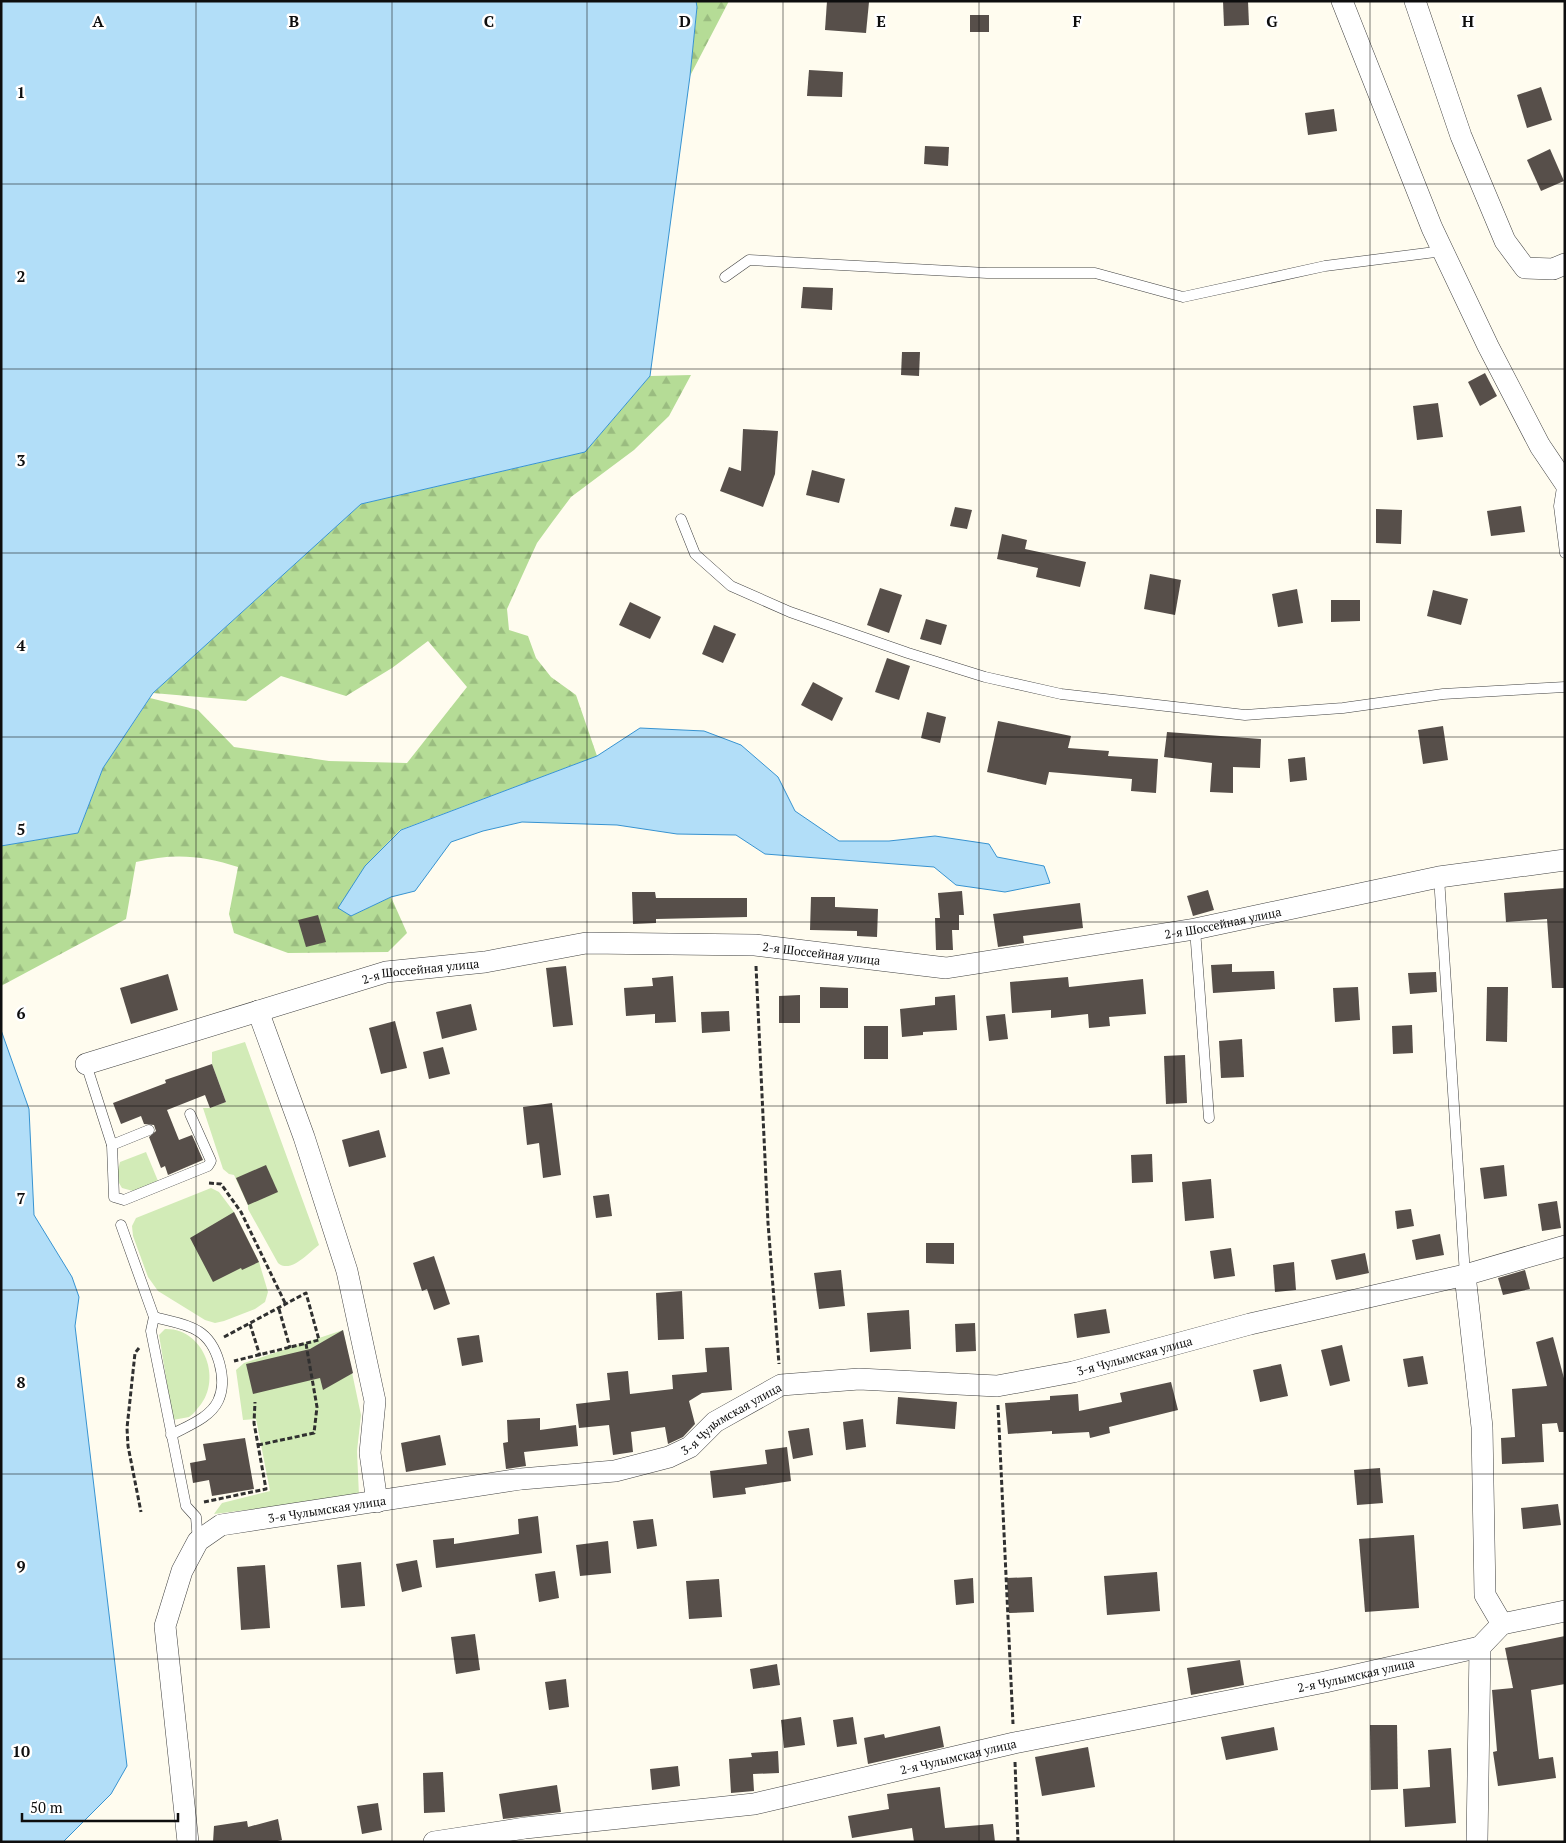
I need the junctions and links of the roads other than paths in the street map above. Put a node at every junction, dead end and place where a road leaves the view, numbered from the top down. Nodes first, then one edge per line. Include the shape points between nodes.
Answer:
1 (1342, 1) edge
2 (1415, 1) edge
3 (1443, 251) junction
4 (1565, 264) edge
5 (725, 277) dead end
6 (1564, 482) edge
7 (681, 519) dead end
8 (1565, 553) edge
9 (1565, 687) edge
10 (1565, 860) edge
11 (1439, 877) junction
12 (1195, 929) junction
13 (258, 1011) junction
14 (86, 1064) joint
15 (190, 1114) dead end
16 (1209, 1118) dead end
17 (149, 1130) dead end
18 (112, 1145) junction
19 (121, 1225) dead end
20 (1565, 1246) edge
21 (1465, 1275) junction
22 (154, 1318) junction
23 (171, 1435) junction
24 (377, 1502) junction
25 (198, 1541) junction
26 (1565, 1611) edge
27 (1502, 1624) junction
28 (1480, 1647) junction
29 (188, 1842) edge
30 (434, 1842) edge
31 (1477, 1842) edge

1 - 3 street
2 - 4 street via 1461,136 1505,240 1526,268 1553,269
3 - 5 lane via 1326,266 1183,297 1095,273 986,273 749,260
3 - 6 street via 1540,446
6 - 8 lane via 1559,506
7 - 9 lane via 695,554 731,586 790,612 908,653 985,677 1061,694 1245,715 1343,708 1443,694
10 - 11 street, 2-я Шоссейная улица
11 - 12 street, 2-я Шоссейная улица
11 - 21 lane
12 - 13 street, 2-я Шоссейная улица via 946,968 755,945 586,943 485,962 386,972
12 - 16 lane
13 - 14 street, 2-я Шоссейная улица
13 - 24 street via 304,1137 347,1271 375,1401 370,1454
14 - 18 lane
15 - 18 lane via 212,1161 208,1166 124,1200 114,1196
17 - 18 lane
19 - 22 lane
20 - 21 street, 3-я Чулымская улица
21 - 24 street, 3-я Чулымская улица via 1250,1324 1073,1372 997,1386 859,1379 781,1385 715,1422 690,1447 669,1457 615,1471 521,1479
21 - 27 street via 1482,1427 1485,1595
22 - 23 lane via 151,1331
22 - 23 lane via 199,1331 210,1343 220,1363 218,1401 204,1417
23 - 25 lane via 186,1506 196,1516
24 - 25 street, 3-я Чулымская улица via 221,1525
25 - 29 street, 3-я Чулымская улица via 182,1571 165,1626
26 - 27 street
27 - 28 street
28 - 30 street, 2-я Чулымская улица via 1325,1682 1014,1743 754,1804 525,1828
28 - 31 street

